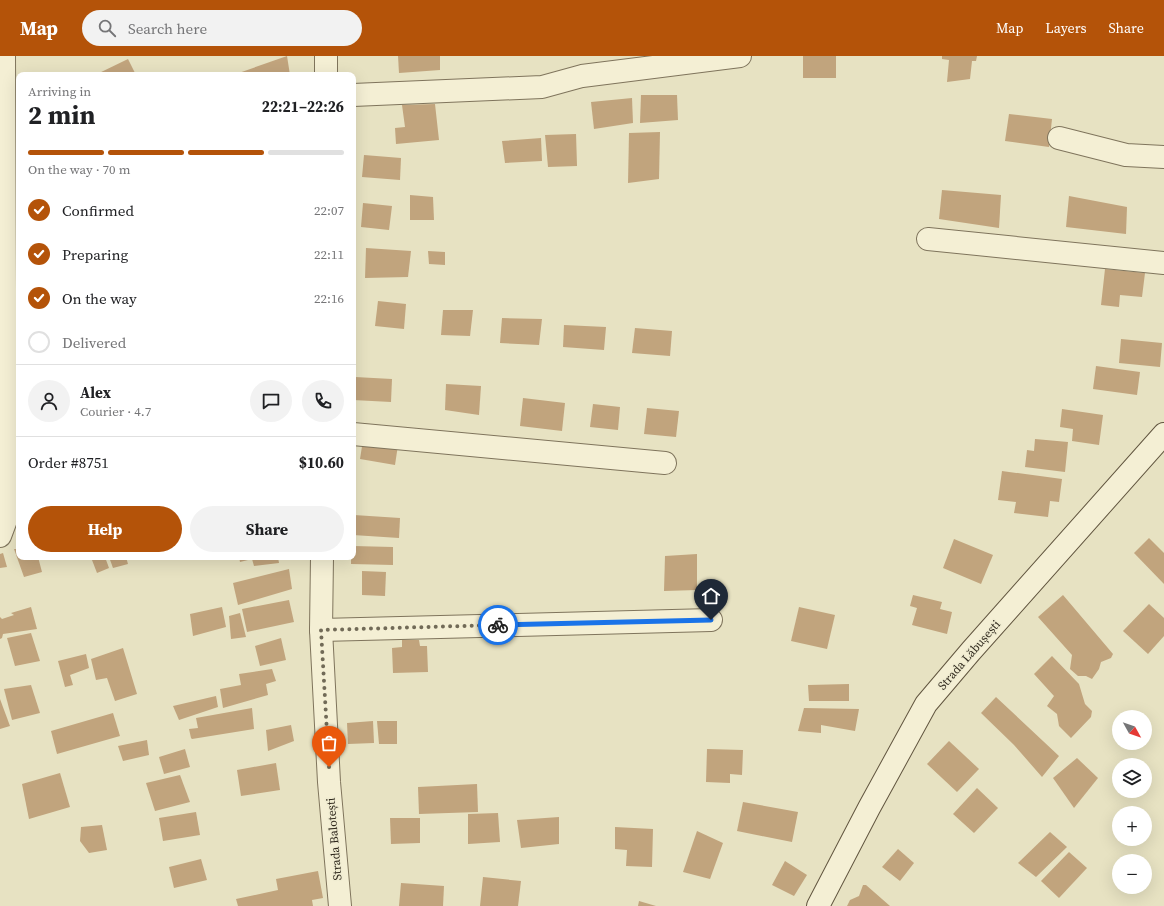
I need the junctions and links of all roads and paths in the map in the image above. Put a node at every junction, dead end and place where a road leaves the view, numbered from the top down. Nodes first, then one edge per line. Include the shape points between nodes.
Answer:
1 (4, 56) edge
2 (326, 56) edge
3 (740, 56) edge
4 (326, 72) edge
5 (356, 95) edge
6 (1059, 138) dead end
7 (1164, 157) edge
8 (928, 238) dead end
9 (1164, 263) edge
10 (356, 434) edge
11 (1164, 434) edge
12 (665, 463) dead end
13 (0, 536) edge
14 (322, 560) edge
15 (711, 620) dead end
16 (321, 630) junction
17 (340, 906) edge
18 (818, 906) edge

1 - 13 street via 6,520
2 - 4 street
3 - 5 street via 582,76 542,86
6 - 7 street via 1126,155
8 - 9 street
10 - 12 street
11 - 18 street, Strada Lăbușești via 926,704
14 - 16 street, Strada Balotești
15 - 16 street
16 - 17 street, Strada Balotești via 329,782

